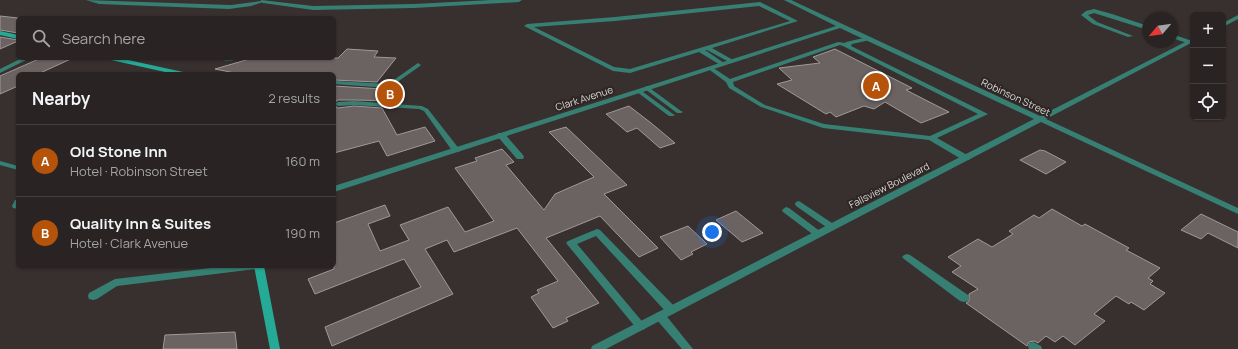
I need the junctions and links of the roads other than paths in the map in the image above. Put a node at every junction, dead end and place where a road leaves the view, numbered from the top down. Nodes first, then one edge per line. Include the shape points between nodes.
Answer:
1 (89, 0) edge
2 (264, 0) edge
3 (519, 0) edge
4 (787, 0) edge
5 (1238, 17) edge
6 (1226, 23) edge
7 (840, 26) junction
8 (1142, 26) edge
9 (0, 33) edge
10 (1130, 36) dead end
11 (16, 37) edge
12 (1178, 37) edge
13 (868, 39) junction
14 (1190, 40) edge
15 (1190, 42) edge
16 (848, 46) junction
17 (708, 48) junction
18 (700, 50) junction
19 (23, 60) edge
20 (120, 60) edge
21 (731, 61) junction
22 (418, 64) dead end
23 (722, 64) junction
24 (710, 68) junction
25 (0, 71) edge
26 (175, 72) edge
27 (729, 81) junction
28 (336, 83) dead end
29 (647, 88) junction
30 (639, 91) junction
31 (338, 104) dead end
32 (679, 112) dead end
33 (671, 115) dead end
34 (1040, 119) junction
35 (501, 135) junction
36 (931, 138) junction
37 (456, 150) junction
38 (520, 157) dead end
39 (966, 158) junction
40 (0, 163) edge
41 (16, 167) edge
42 (336, 188) edge
43 (799, 204) dead end
44 (786, 210) dead end
45 (1238, 211) edge
46 (832, 227) junction
47 (818, 234) junction
48 (907, 257) dead end
49 (241, 268) edge
50 (258, 268) edge
51 (93, 296) dead end
52 (964, 298) dead end
53 (671, 310) junction
54 (660, 316) junction
55 (641, 326) junction
56 (275, 349) edge
57 (596, 349) edge
58 (688, 349) edge

1 - 2 street via 229,7 257,4
2 - 3 street via 313,8
4 - 7 street, Robinson Street
5 - 6 street
7 - 13 street, Robinson Street
7 - 21 street, Clark Avenue
8 - 10 street via 1100,12 1085,12 1084,15 1091,21
9 - 11 main road
12 - 14 street
13 - 16 street via 861,42 863,45
13 - 34 street, Robinson Street
15 - 34 street, Fallsview Boulevard
16 - 27 street via 840,43
16 - 36 street via 984,114
17 - 18 street
17 - 18 street via 795,21 760,4 615,20 527,26 613,69 630,71
17 - 21 street
18 - 23 street
19 - 25 street
20 - 26 main road
21 - 23 street, Clark Avenue
22 - 28 street via 388,86
23 - 24 street, Clark Avenue
24 - 27 street
24 - 29 street, Clark Avenue
27 - 36 street via 731,87 763,106 823,126
29 - 30 street, Clark Avenue
29 - 32 street
30 - 33 street
30 - 35 street, Clark Avenue
31 - 37 street via 420,107 426,110
34 - 39 street, Fallsview Boulevard
34 - 45 street, Robinson Street
35 - 37 street, Clark Avenue
35 - 38 street
36 - 39 street
37 - 42 street, Clark Avenue
39 - 46 street, Fallsview Boulevard
40 - 41 street
43 - 46 street
44 - 47 street
46 - 47 street, Fallsview Boulevard
47 - 53 street, Fallsview Boulevard
48 - 52 street
49 - 51 street via 115,283
50 - 56 main road
53 - 54 street, Fallsview Boulevard
53 - 55 street via 597,232 571,243
54 - 55 street, Fallsview Boulevard
54 - 58 street
55 - 57 street, Fallsview Boulevard

